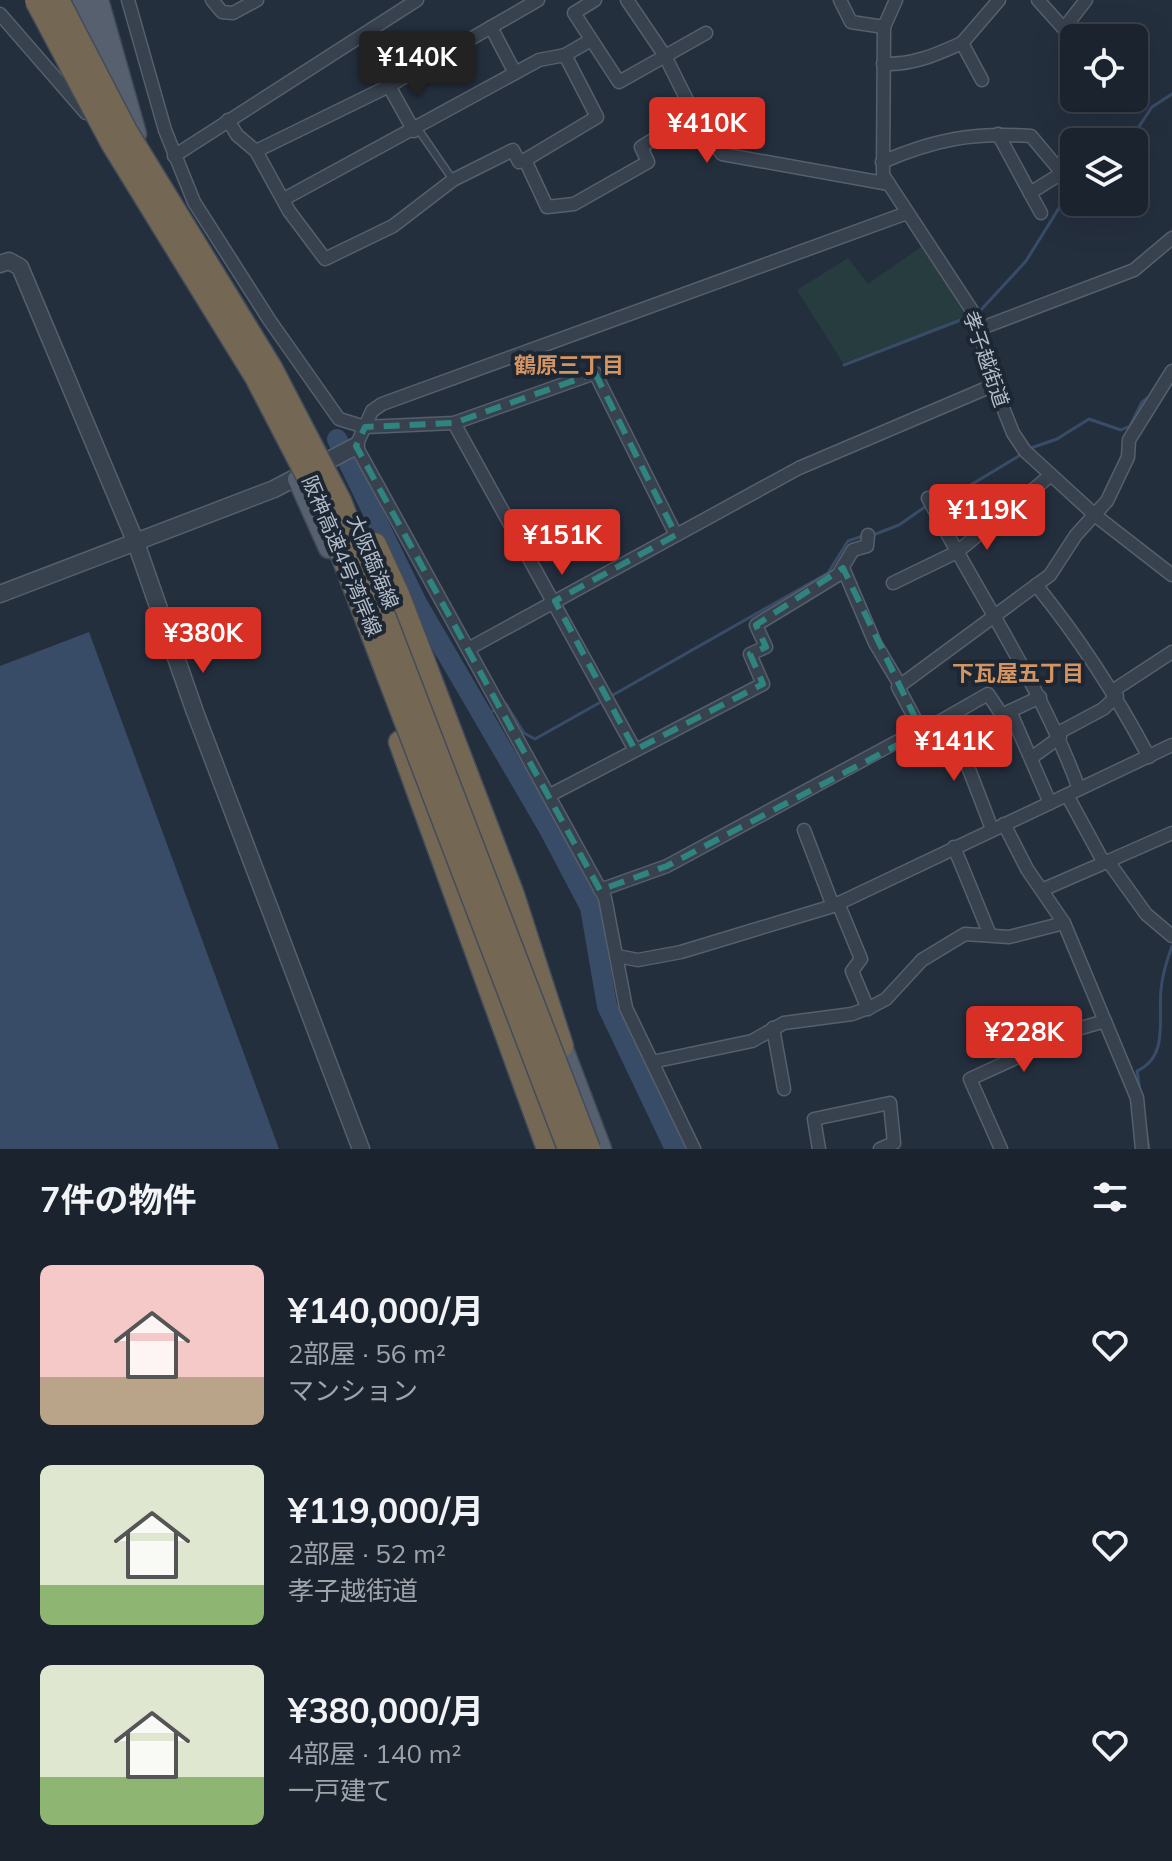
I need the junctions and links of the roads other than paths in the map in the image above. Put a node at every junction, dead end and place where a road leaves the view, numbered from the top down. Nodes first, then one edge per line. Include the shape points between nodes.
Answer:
1 (36, 0) edge
2 (58, 0) edge
3 (82, 0) edge
4 (98, 0) edge
5 (128, 0) edge
6 (212, 0) edge
7 (257, 0) edge
8 (417, 0) edge
9 (538, 0) edge
10 (595, 0) edge
11 (627, 0) edge
12 (840, 0) edge
13 (896, 0) edge
14 (999, 0) edge
15 (1038, 0) edge
16 (1086, 0) edge
17 (0, 14) edge
18 (96, 23) junction
19 (1062, 24) edge
20 (1067, 24) edge
21 (491, 27) junction
22 (884, 27) junction
23 (706, 33) dead end
24 (591, 40) junction
25 (962, 43) junction
26 (565, 55) junction
27 (665, 56) junction
28 (883, 64) junction
29 (515, 73) junction
30 (982, 80) dead end
31 (389, 86) junction
32 (694, 114) junction
33 (228, 120) junction
34 (416, 130) junction
35 (998, 134) junction
36 (256, 151) junction
37 (174, 156) junction
38 (525, 160) junction
39 (882, 162) junction
40 (133, 176) junction
41 (453, 180) junction
42 (889, 184) junction
43 (1030, 193) junction
44 (284, 199) junction
45 (907, 213) junction
46 (1041, 213) dead end
47 (1172, 238) edge
48 (0, 264) edge
49 (221, 283) junction
50 (979, 329) junction
51 (1172, 371) edge
52 (256, 377) junction
53 (994, 385) junction
54 (454, 423) junction
55 (365, 427) junction
56 (356, 446) junction
57 (328, 461) junction
58 (1051, 475) junction
59 (297, 477) junction
60 (928, 498) dead end
61 (1096, 516) junction
62 (676, 535) junction
63 (868, 535) dead end
64 (136, 543) junction
65 (957, 552) junction
66 (843, 568) junction
67 (1172, 575) edge
68 (893, 583) dead end
69 (1036, 585) junction
70 (0, 594) edge
71 (555, 601) junction
72 (995, 614) junction
73 (468, 649) junction
74 (1172, 652) edge
75 (900, 685) junction
76 (1116, 693) junction
77 (1040, 697) junction
78 (1010, 711) junction
79 (938, 723) junction
80 (922, 732) junction
81 (1059, 735) junction
82 (1172, 745) edge
83 (635, 750) junction
84 (1149, 757) junction
85 (1031, 758) junction
86 (1073, 792) junction
87 (550, 795) junction
88 (1050, 803) junction
89 (998, 827) junction
90 (804, 830) dead end
91 (1172, 833) edge
92 (954, 847) junction
93 (1106, 862) junction
94 (1044, 889) junction
95 (600, 890) junction
96 (835, 905) junction
97 (1064, 923) junction
98 (990, 935) junction
99 (1172, 936) edge
100 (617, 956) junction
101 (868, 1009) junction
102 (1105, 1021) junction
103 (773, 1028) junction
104 (562, 1046) junction
105 (652, 1062) junction
106 (784, 1089) dead end
107 (361, 1149) edge
108 (548, 1149) edge
109 (558, 1149) edge
110 (569, 1149) edge
111 (589, 1149) edge
112 (601, 1149) edge
113 (694, 1149) edge
114 (819, 1149) edge
115 (880, 1149) edge
116 (1001, 1149) edge
117 (1142, 1149) edge

1 - 52 highway, 阪神高速4号湾岸線, bridge via 112,143
2 - 49 highway, 阪神高速4号湾岸線, bridge via 126,131
3 - 18 main road, 大阪臨海線
4 - 18 main road, 大阪臨海線
5 - 37 street
6 - 7 street via 222,12 233,13
8 - 33 street
9 - 21 street
10 - 24 street via 574,13
11 - 27 street
12 - 22 street via 851,22
13 - 22 street, 孝子越街道
14 - 25 street
15 - 19 street
16 - 20 street
17 - 40 street via 73,96
18 - 40 main road, 大阪臨海線 via 110,107
18 - 57 main road, 大阪臨海線 via 146,156 276,361
21 - 29 street
21 - 31 street
22 - 28 street, 孝子越街道
23 - 27 street
24 - 26 street
24 - 27 street via 619,82
25 - 28 street via 905,65
25 - 30 street
26 - 29 street via 539,60
26 - 38 street via 597,117
27 - 32 street
28 - 39 street, 孝子越街道
29 - 34 street
31 - 34 street
31 - 36 street
32 - 38 street via 641,147 648,162 574,204 547,207
32 - 42 street via 722,154
33 - 36 street
33 - 37 street
34 - 41 lane
34 - 44 street
35 - 39 street via 974,133
35 - 43 street
35 - 43 street via 1031,136 1062,173
36 - 44 street
37 - 55 street via 202,216 285,343 339,419
38 - 41 street via 519,162 513,150
39 - 42 street, 孝子越街道
40 - 59 main road, 大阪臨海線
41 - 44 street via 393,226 325,259
42 - 45 street, 孝子越街道
43 - 46 street
45 - 50 street, 孝子越街道
45 - 55 street via 382,404
47 - 50 street via 1134,270
48 - 64 street via 9,261 20,267
49 - 104 highway, bridge via 308,416 398,594 513,895
49 - 111 highway, 阪神高速4号湾岸線, bridge via 301,422 361,548
50 - 53 street, 孝子越街道
51 - 61 street via 1129,440 1122,474
52 - 108 highway, bridge via 357,610
52 - 110 highway, 阪神高速4号湾岸線, bridge via 344,554
53 - 58 street, 孝子越街道 via 1013,433
53 - 62 street via 799,468
54 - 55 street
54 - 62 street via 595,373
54 - 71 street
55 - 56 street
56 - 57 street
56 - 73 street
57 - 59 street
57 - 104 main road, 大阪臨海線 via 379,571
58 - 61 street, 孝子越街道
58 - 65 street
59 - 64 street
59 - 109 main road, 大阪臨海線 via 407,742
60 - 65 street
61 - 67 street, 孝子越街道
61 - 69 street via 1076,535 1062,562
62 - 71 street
63 - 66 street via 867,546 853,550
64 - 70 street
64 - 107 street
65 - 68 street
65 - 72 street
66 - 75 street via 875,643
66 - 83 street via 756,625 766,647 750,654 763,684
69 - 72 street
69 - 76 street
71 - 73 street
71 - 83 street
72 - 75 street
72 - 77 street
73 - 87 street
74 - 76 street
75 - 80 street
76 - 81 street via 1103,709
76 - 84 street
77 - 78 street
77 - 81 street
78 - 79 street via 1002,715 988,694
78 - 85 street
79 - 80 street
79 - 89 street via 967,764
80 - 95 street via 667,866
81 - 85 street
81 - 86 street
82 - 84 street
83 - 87 street
84 - 86 street
85 - 88 street
86 - 88 street
86 - 93 street
87 - 95 street
88 - 89 street
89 - 92 street
89 - 94 street
90 - 96 street
91 - 93 street
92 - 96 street
92 - 98 street
93 - 94 street
93 - 99 street via 1146,914
94 - 97 street
95 - 100 street
96 - 100 street via 681,952 638,960
96 - 101 street via 861,959 852,971
97 - 98 street via 1009,937
97 - 102 street
98 - 101 street via 965,934 922,960 886,999
100 - 105 street via 626,1008
101 - 103 street
102 - 116 street via 970,1079
102 - 117 street via 1137,1098
103 - 105 street via 752,1041
103 - 106 street
104 - 112 main road, 大阪臨海線
105 - 113 street
114 - 115 street via 814,1119 890,1103 894,1143

